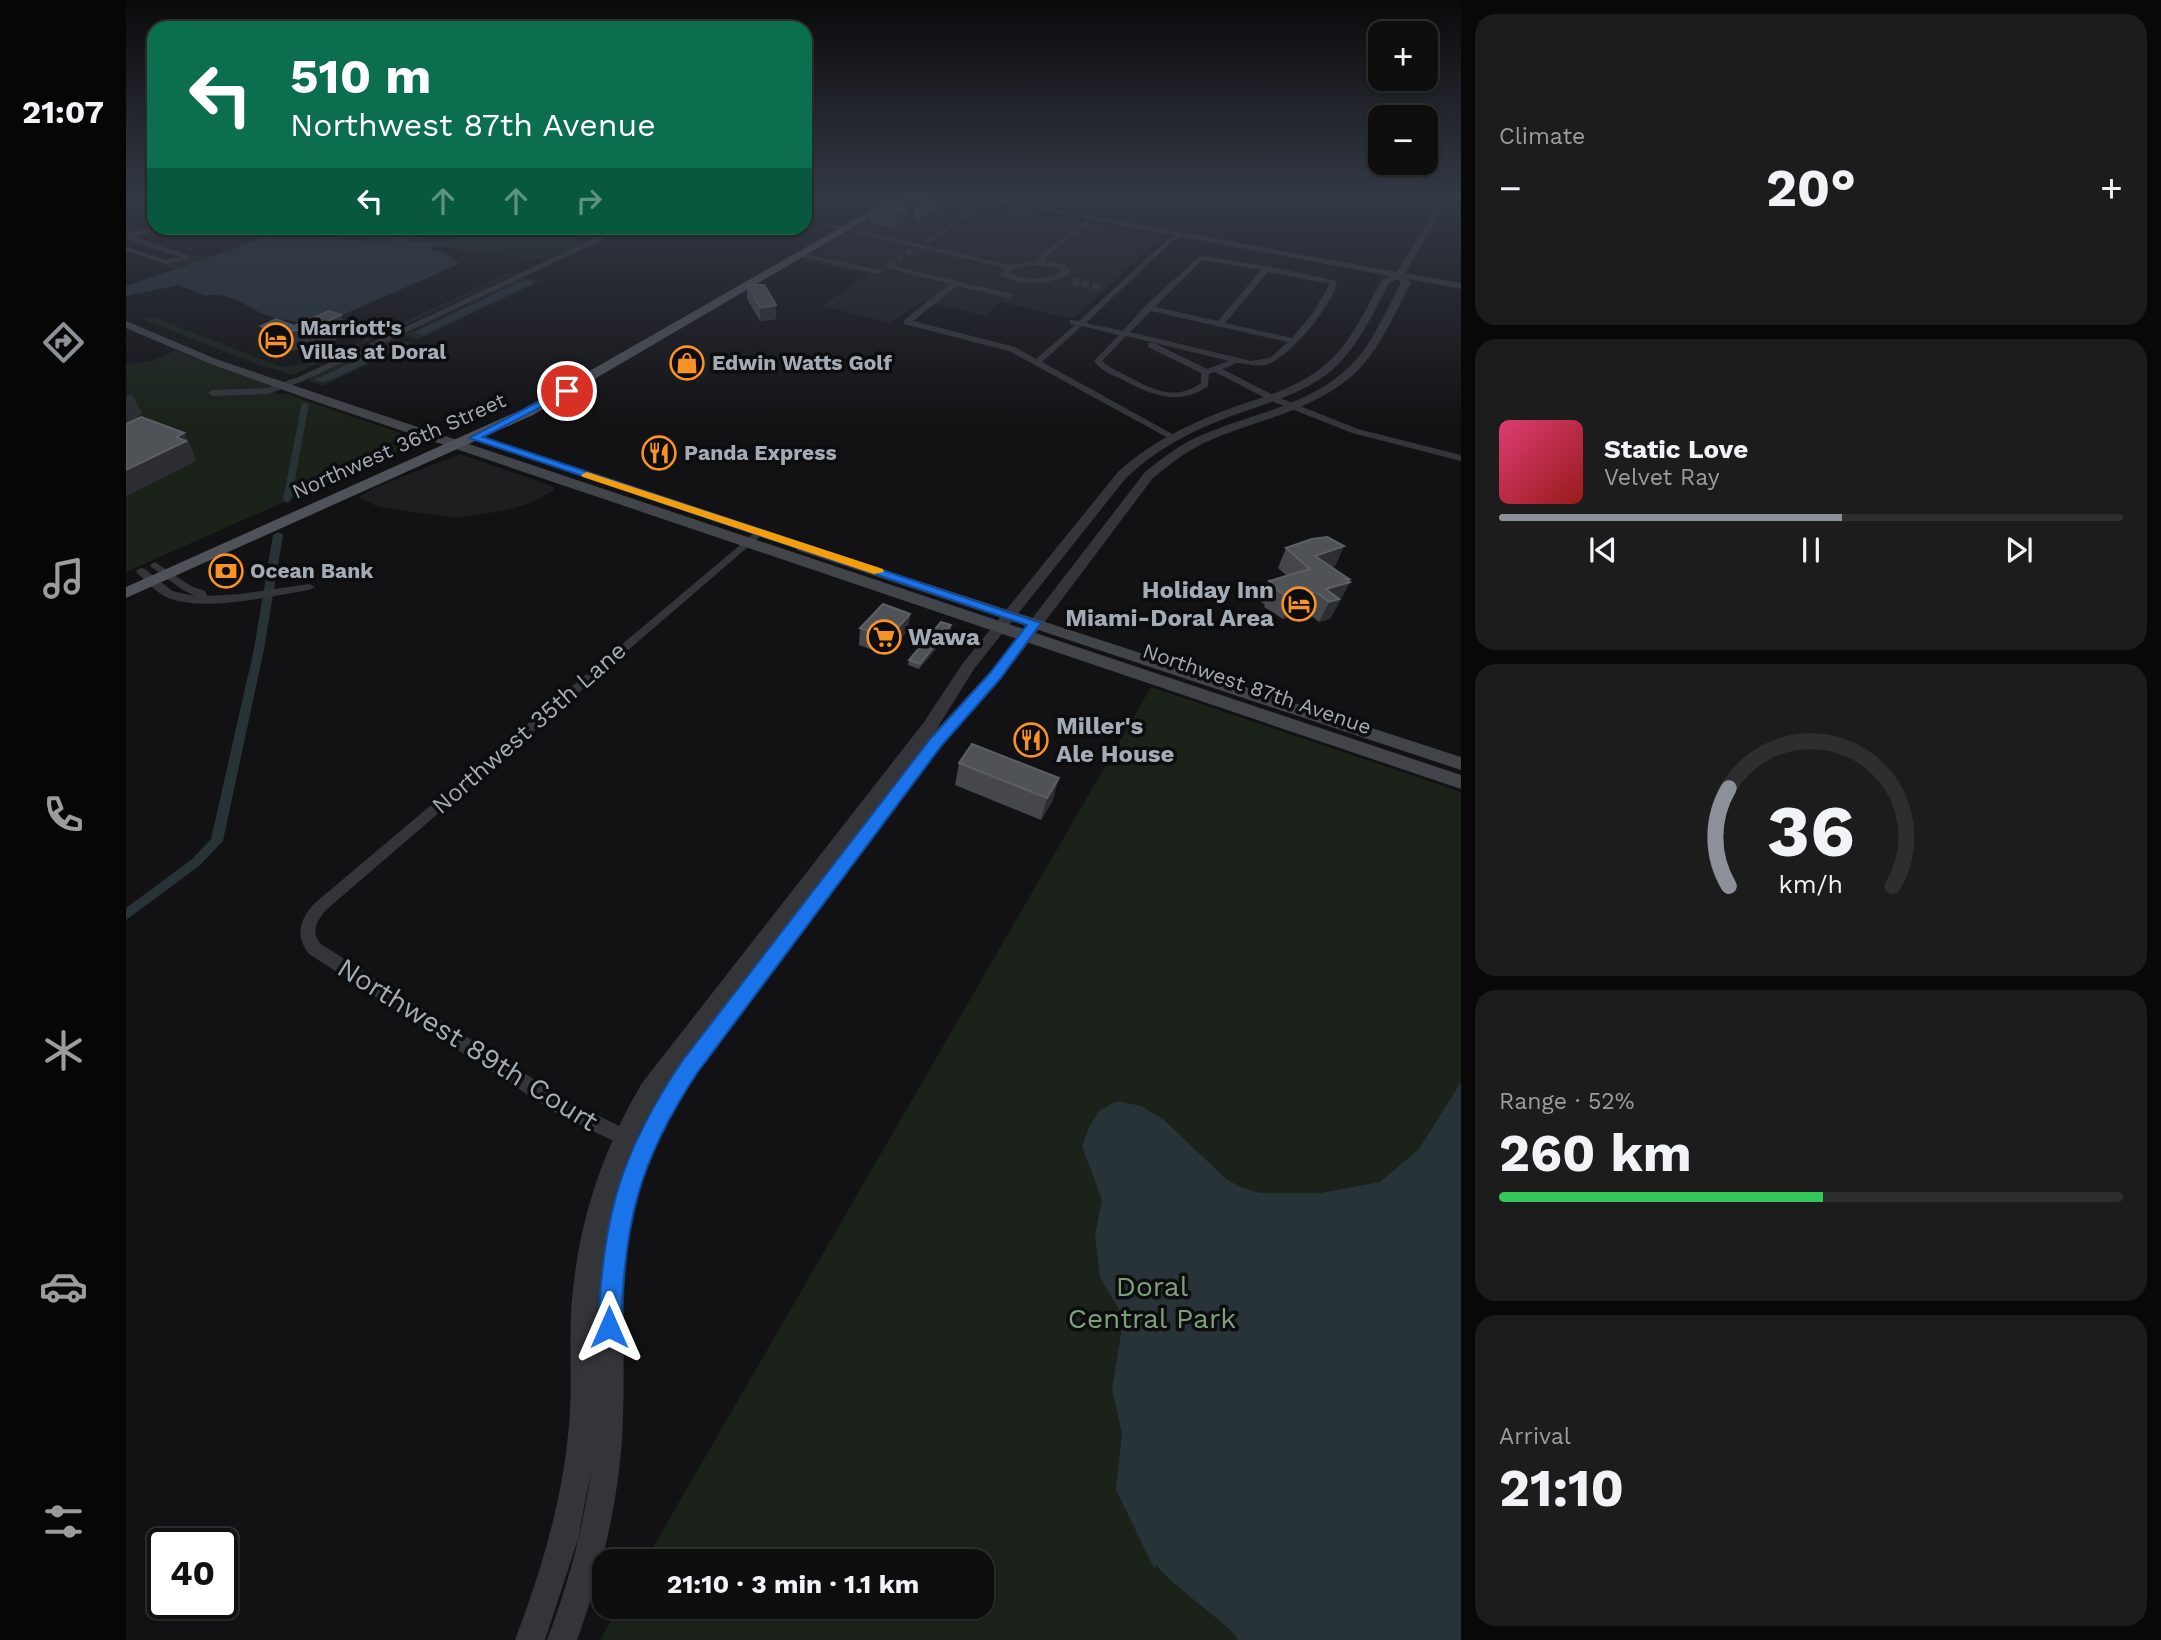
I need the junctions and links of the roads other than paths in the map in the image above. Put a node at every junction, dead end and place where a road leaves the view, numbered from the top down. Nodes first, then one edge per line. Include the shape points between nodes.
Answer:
1 (525, 274) edge
2 (749, 274) edge
3 (769, 274) edge
4 (918, 274) edge
5 (1005, 274) edge
6 (1060, 274) edge
7 (1128, 274) edge
8 (1184, 274) edge
9 (1262, 274) edge
10 (1293, 274) edge
11 (1390, 274) edge
12 (1392, 274) edge
13 (1399, 275) junction
14 (1056, 277) junction
15 (1015, 279) junction
16 (1072, 281) tunnel mouth
17 (956, 283) junction
18 (730, 284) junction
19 (1461, 286) edge
20 (744, 288) junction
21 (998, 293) junction
22 (1009, 296) dead end
23 (1148, 308) junction
24 (126, 318) edge
25 (1077, 323) junction
26 (1220, 324) junction
27 (1124, 334) junction
28 (1295, 341) junction
29 (606, 355) junction
30 (1032, 360) junction
31 (1239, 360) junction
32 (1215, 369) junction
33 (601, 371) junction
34 (259, 378) junction
35 (286, 384) junction
36 (246, 387) junction
37 (268, 391) junction
38 (302, 393) junction
39 (1278, 396) junction
40 (336, 404) junction
41 (1293, 404) junction
42 (382, 409) junction
43 (1171, 436) junction
44 (474, 438) junction
45 (457, 439) junction
46 (441, 440) junction
47 (1176, 453) junction
48 (1461, 458) edge
49 (331, 494) junction
50 (653, 497) junction
51 (641, 507) junction
52 (753, 537) junction
53 (149, 574) edge
54 (310, 587) dead end
55 (126, 593) edge
56 (202, 598) junction
57 (1004, 621) junction
58 (1030, 629) junction
59 (1303, 720) junction
60 (1461, 764) edge
61 (1461, 782) edge
62 (799, 895) junction
63 (798, 924) junction
64 (774, 927) junction
65 (307, 929) joint
66 (633, 1142) junction
67 (530, 1640) edge
68 (562, 1640) edge

1 - 35 street
2 - 18 main road, Northwest 36th Street
3 - 20 main road, Northwest 36th Street
4 - 17 street
5 - 15 street
6 - 14 street
7 - 25 street
8 - 23 street
9 - 26 street
10 - 28 street via 1334,285
11 - 13 street
12 - 13 street
13 - 19 street
13 - 39 street via 1387,280 1334,363
13 - 41 street via 1406,283 1357,364 1331,387
14 - 15 street
14 - 16 street
15 - 21 street
17 - 21 street
17 - 30 street via 907,321 1012,349
18 - 20 main road
18 - 29 main road, Northwest 36th Street
20 - 33 main road, Northwest 36th Street
21 - 22 street
23 - 26 street
23 - 27 street
24 - 34 main road, Northwest 87th Avenue via 203,358
24 - 35 main road, Northwest 87th Avenue
25 - 27 street
25 - 30 street
26 - 28 street
27 - 31 street
27 - 32 street
27 - 32 street via 1098,362 1161,396 1174,397 1199,388
28 - 31 street via 1266,363
29 - 33 main road via 597,367
29 - 45 main road, Northwest 36th Street
30 - 43 street
31 - 32 street
32 - 39 street
33 - 44 main road, Northwest 36th Street
34 - 35 main road, Northwest 87th Avenue
34 - 36 main road
35 - 36 street
35 - 37 street
35 - 38 main road, Northwest 87th Avenue
35 - 42 main road, Northwest 87th Avenue
36 - 37 street via 213,391
37 - 38 main road
38 - 40 main road, Northwest 87th Avenue
39 - 41 street
39 - 43 street
40 - 42 main road
40 - 46 main road, Northwest 87th Avenue
41 - 47 street
41 - 48 street via 1355,431
42 - 45 main road, Northwest 87th Avenue
43 - 47 street via 1177,442
43 - 57 street via 1122,475
44 - 45 main road, Northwest 36th Street
44 - 50 main road, Northwest 87th Avenue
45 - 46 main road, Northwest 36th Street
45 - 49 main road, Northwest 36th Street
45 - 51 main road, Northwest 87th Avenue
46 - 49 main road, Northwest 36th Street via 354,478
47 - 58 street via 1142,484
49 - 53 main road, Northwest 36th Street
49 - 53 main road, Northwest 36th Street via 315,508
50 - 51 main road
50 - 52 main road, Northwest 87th Avenue
51 - 52 main road, Northwest 87th Avenue
52 - 57 main road, Northwest 87th Avenue
52 - 65 street, Northwest 35th Lane via 318,909
53 - 55 main road, Northwest 36th Street
53 - 56 street via 201,593
53 - 56 street via 172,595
54 - 56 street
57 - 58 main road, Northwest 87th Avenue
57 - 62 street
58 - 59 main road, Northwest 87th Avenue
58 - 63 street via 942,734
59 - 60 main road, Northwest 87th Avenue
59 - 61 main road, Northwest 87th Avenue
62 - 63 street via 794,917
62 - 64 street
63 - 64 street
63 - 66 street
64 - 66 street via 657,1079
65 - 66 street, Northwest 89th Court via 315,949 562,1107
66 - 67 street via 599,1204 587,1265 584,1418 575,1488 558,1561
66 - 68 street via 612,1261 610,1415 599,1512

